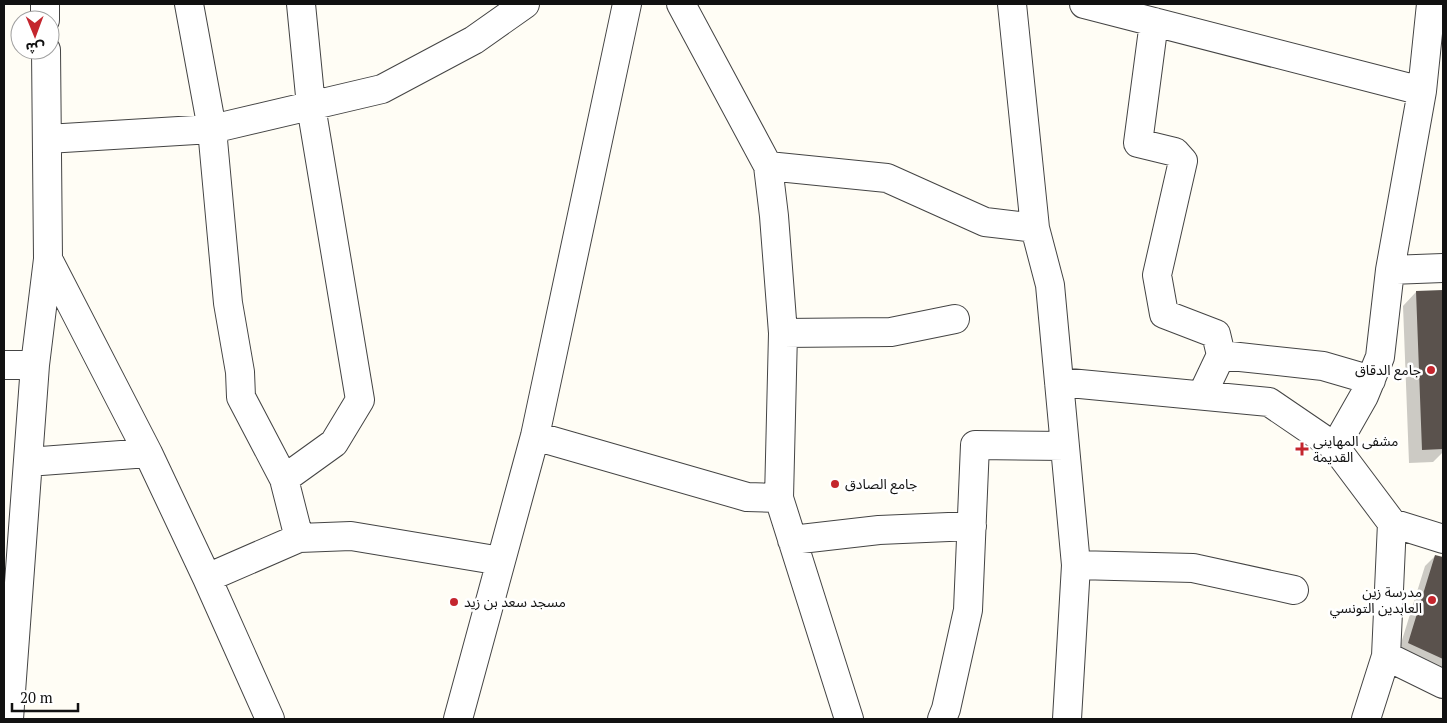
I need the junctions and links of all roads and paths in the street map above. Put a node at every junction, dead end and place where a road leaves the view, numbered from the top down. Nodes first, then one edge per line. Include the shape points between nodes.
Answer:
1 (189, 4) edge
2 (302, 4) edge
3 (525, 4) edge
4 (627, 4) edge
5 (681, 4) edge
6 (1012, 4) edge
7 (1084, 4) edge
8 (1431, 4) edge
9 (1154, 22) junction
10 (46, 60) edge
11 (1422, 91) junction
12 (311, 106) junction
13 (212, 129) junction
14 (47, 139) junction
15 (768, 166) junction
16 (1035, 228) junction
17 (48, 259) junction
18 (1443, 268) edge
19 (1390, 270) junction
20 (955, 320) dead end
21 (783, 333) junction
22 (1221, 355) junction
23 (4, 365) edge
24 (35, 365) junction
25 (1371, 380) junction
26 (1060, 382) junction
27 (1202, 395) junction
28 (535, 436) junction
29 (1065, 446) junction
30 (1335, 447) junction
31 (148, 452) junction
32 (28, 462) junction
33 (284, 480) junction
34 (779, 498) junction
35 (1392, 523) junction
36 (972, 526) junction
37 (299, 538) junction
38 (792, 540) junction
39 (1443, 540) edge
40 (501, 561) junction
41 (1076, 565) junction
42 (207, 578) junction
43 (1294, 590) dead end
44 (10, 633) edge
45 (1386, 656) junction
46 (1443, 684) edge
47 (9, 719) edge
48 (270, 719) edge
49 (458, 719) edge
50 (849, 719) edge
51 (942, 719) edge
52 (1067, 719) edge
53 (1366, 719) edge

1 - 13 street
2 - 12 street
3 - 12 street via 474,40 382,89
4 - 28 street
5 - 15 street
6 - 16 street
7 - 9 street
8 - 11 street
9 - 11 street
9 - 22 street via 1138,143 1175,152 1183,161 1157,275 1164,314 1216,334
10 - 14 street
11 - 19 street
12 - 13 street
12 - 33 street via 360,400 334,443
13 - 14 street
13 - 33 street via 228,303 240,372 241,398
14 - 17 street
15 - 16 street via 887,178 985,222
15 - 21 street
16 - 26 street via 1050,285
17 - 24 street
17 - 31 street
18 - 19 street
19 - 25 street via 1380,357
20 - 21 street via 891,332
21 - 34 street
22 - 25 street via 1323,366
22 - 27 street
23 - 24 street
24 - 32 street
25 - 30 street
26 - 27 street
26 - 29 street
27 - 30 street via 1269,402
28 - 34 street via 747,497
28 - 40 street
29 - 36 street via 975,445
29 - 41 street
30 - 35 street
31 - 32 street
31 - 42 street
32 - 44 street
33 - 37 street
34 - 38 street
35 - 39 street
35 - 45 street
36 - 38 street via 879,530
36 - 51 street via 968,610
37 - 40 street via 351,536
37 - 42 street
38 - 50 street
40 - 49 street
41 - 43 street via 1193,568
41 - 52 street
42 - 48 street
44 - 47 street
45 - 46 street
45 - 53 street

